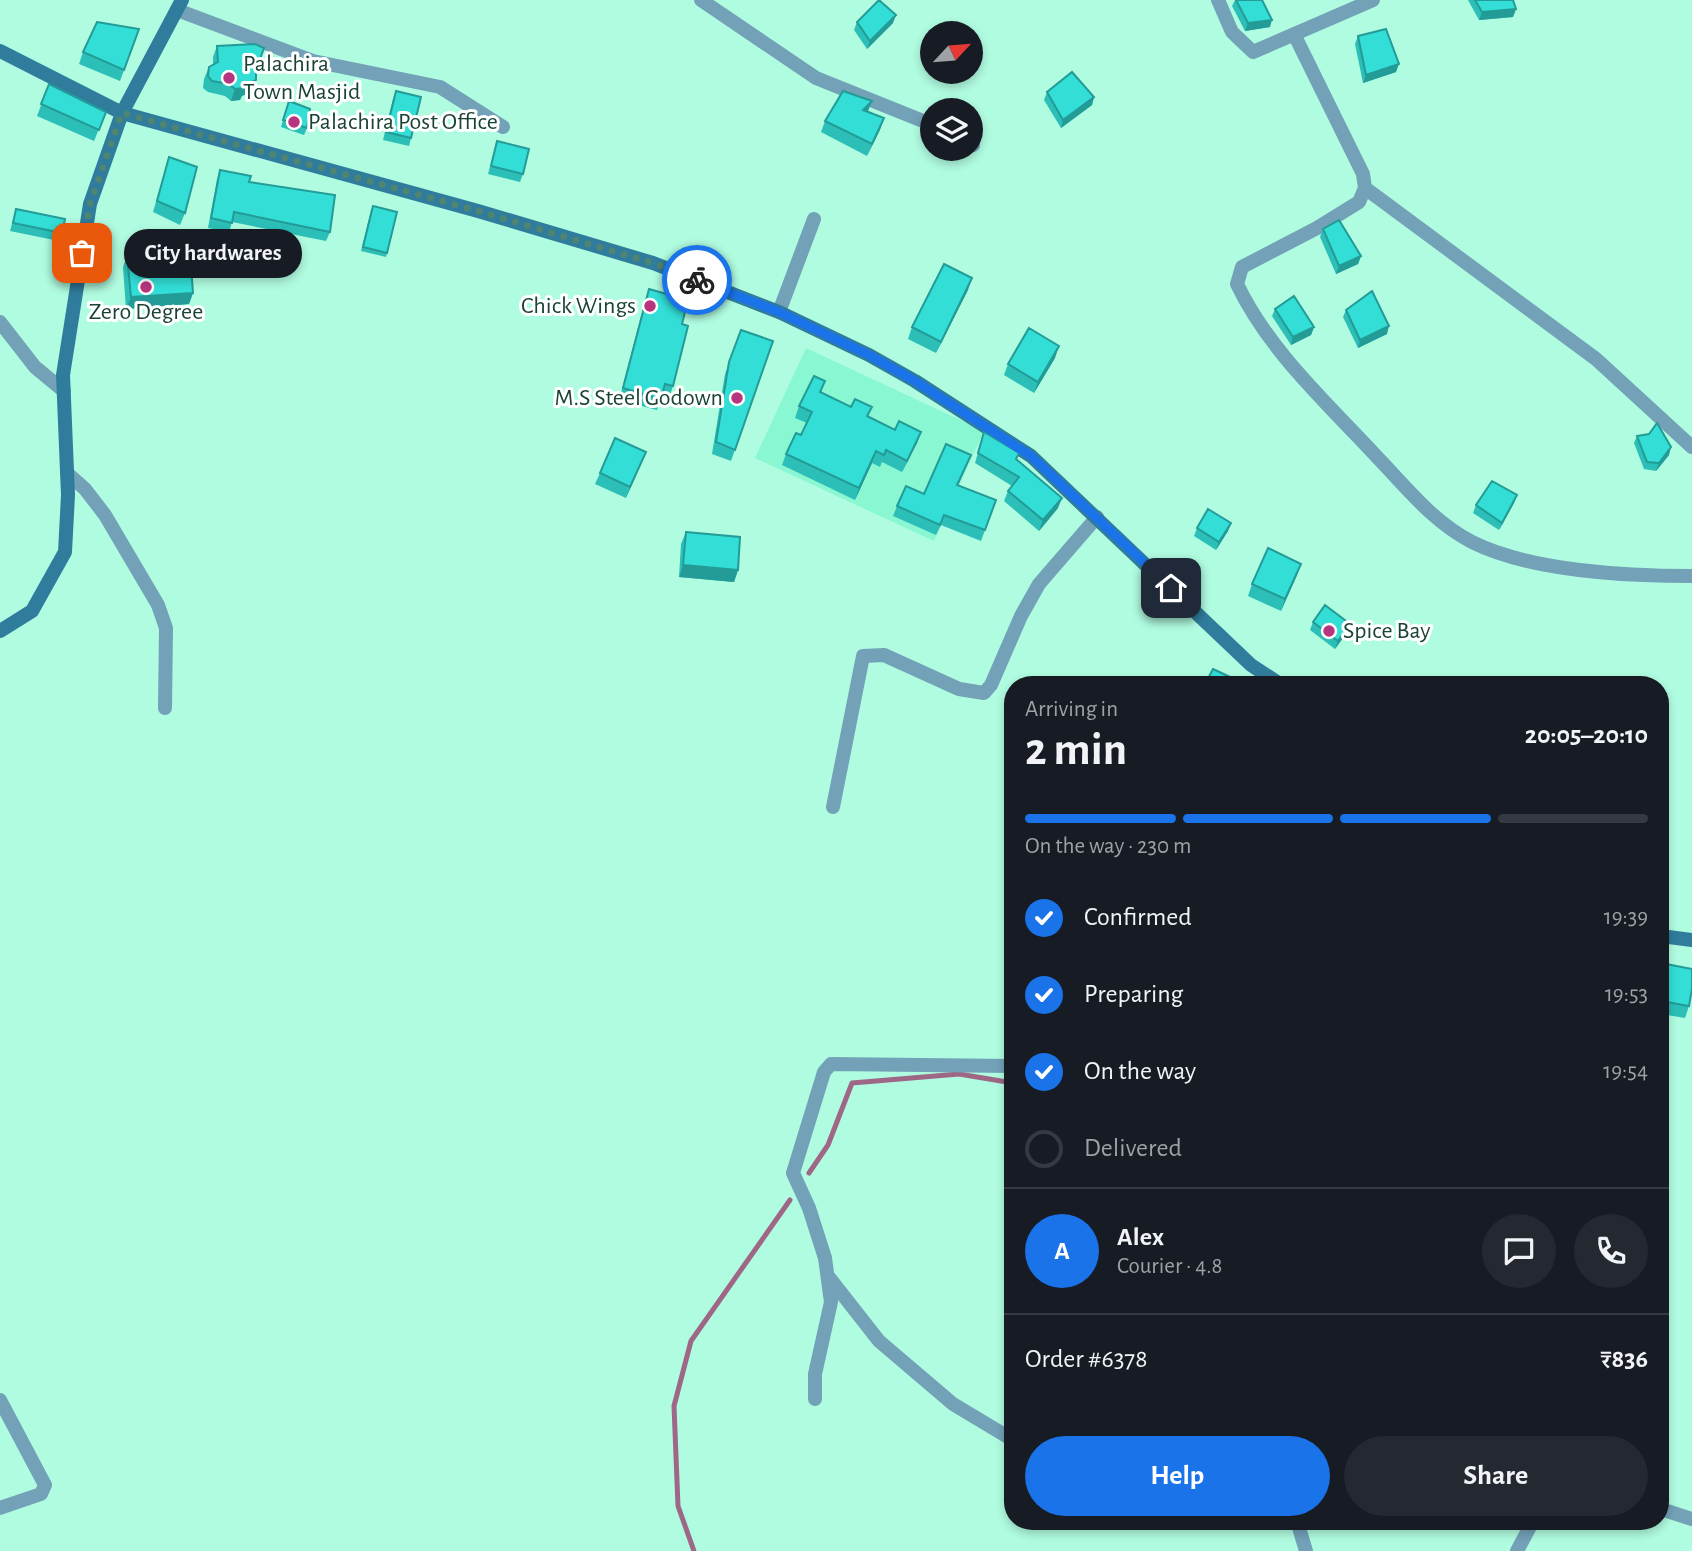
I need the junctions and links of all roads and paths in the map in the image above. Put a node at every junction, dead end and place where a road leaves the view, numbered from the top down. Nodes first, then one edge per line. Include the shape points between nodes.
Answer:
1 (701, 0) edge
2 (1218, 0) edge
3 (1373, 0) edge
4 (180, 5) edge
5 (1294, 34) junction
6 (0, 51) edge
7 (122, 113) junction
8 (920, 120) edge
9 (503, 127) dead end
10 (1365, 188) junction
11 (814, 219) dead end
12 (779, 312) junction
13 (0, 322) edge
14 (64, 391) junction
15 (1692, 447) edge
16 (67, 473) junction
17 (1097, 517) junction
18 (1692, 576) edge
19 (0, 631) edge
20 (1268, 676) edge
21 (165, 708) dead end
22 (833, 807) dead end
23 (1669, 937) edge
24 (1692, 940) edge
25 (1004, 1066) edge
26 (827, 1276) junction
27 (816, 1399) dead end
28 (0, 1400) edge
29 (1004, 1435) edge
30 (0, 1508) edge
31 (1669, 1511) edge
32 (1692, 1518) edge
33 (1300, 1530) edge
34 (1529, 1530) edge
35 (1306, 1551) edge
36 (1517, 1551) edge

1 - 8 street via 817,78
2 - 5 street via 1232,32 1253,52
3 - 5 street
4 - 7 main road
4 - 9 street via 313,61 440,87
5 - 10 street via 1363,174
6 - 7 main road
7 - 12 main road via 653,263
7 - 14 main road via 90,204
10 - 15 street via 1596,359
10 - 18 street via 1359,202 1242,267 1237,284 1275,346 1433,516 1472,542 1513,557 1568,568
11 - 12 street
12 - 17 main road via 915,381 1031,456
13 - 14 street via 35,367
14 - 16 main road
16 - 19 main road via 65,552 32,611
16 - 21 street via 104,515 158,605 166,628
17 - 20 main road
17 - 22 street via 1039,584 984,693 959,689 884,655 863,656
23 - 24 main road
25 - 26 street via 831,1064 824,1072 793,1173 809,1208
26 - 27 street via 831,1301 815,1374
26 - 29 street via 879,1341 953,1404
28 - 30 street via 45,1485 41,1494
31 - 32 street
33 - 35 street
34 - 36 street

